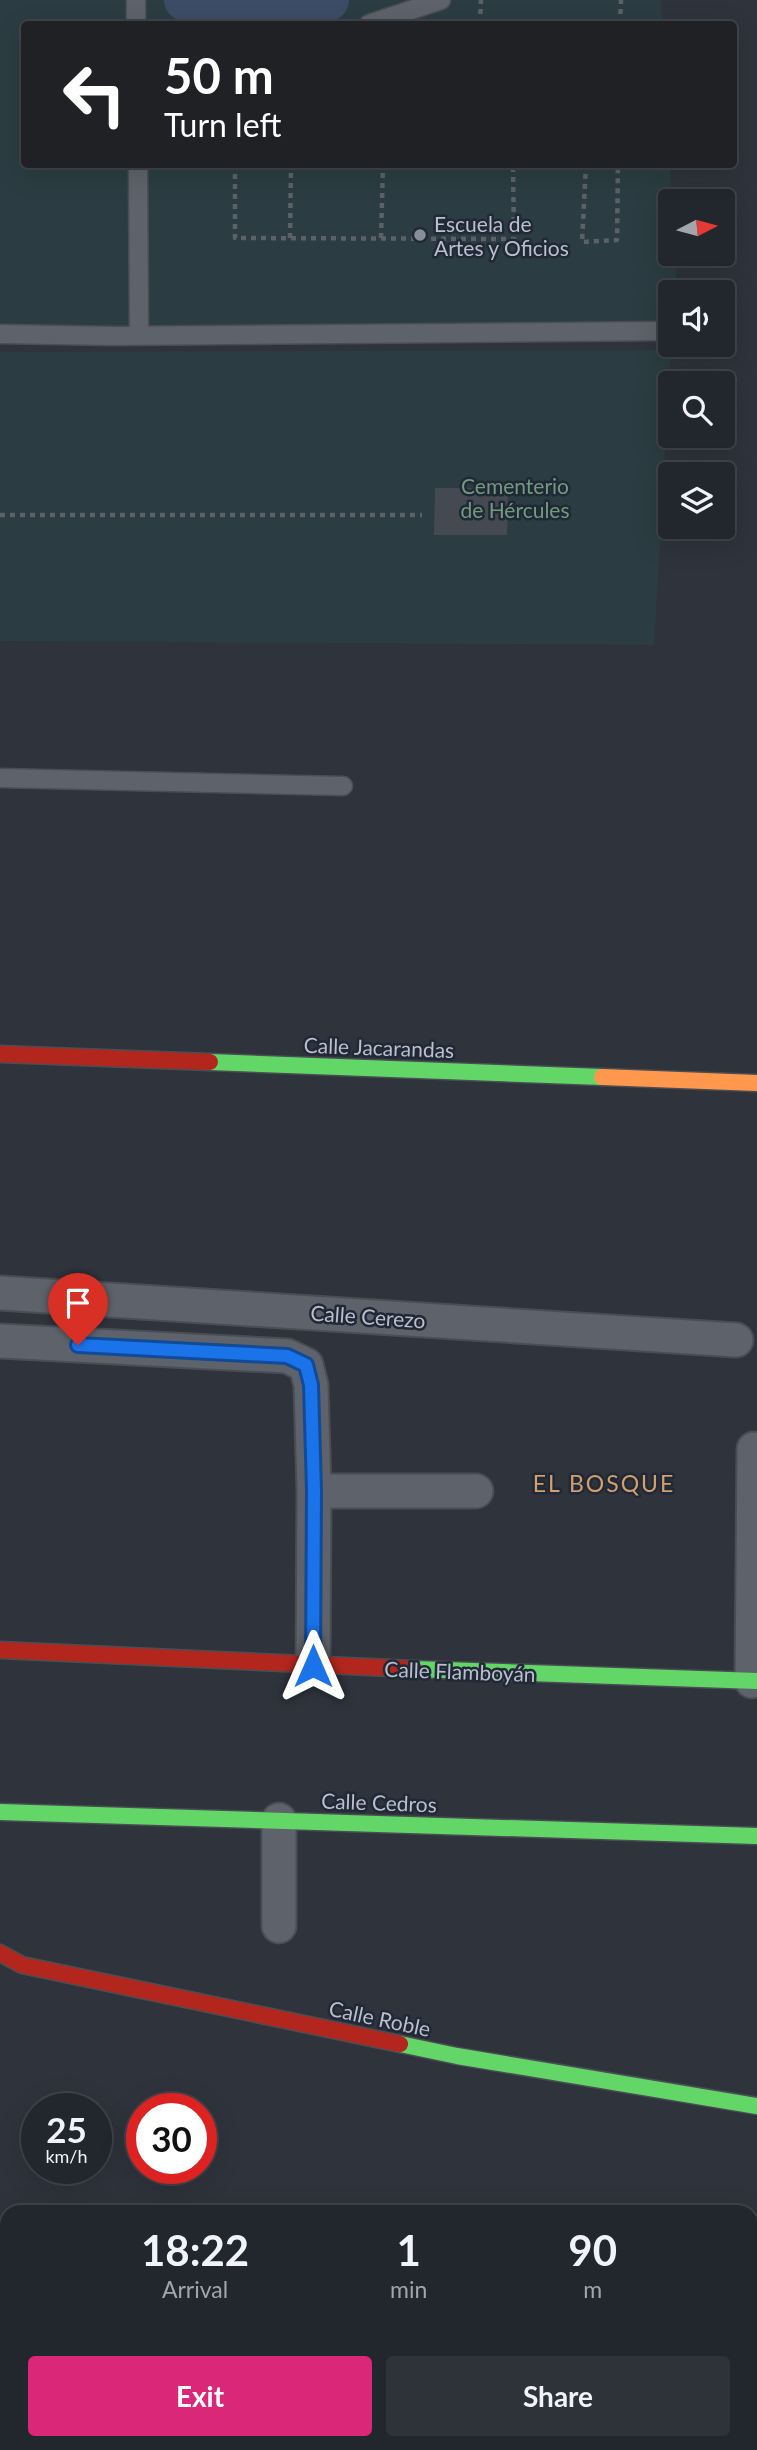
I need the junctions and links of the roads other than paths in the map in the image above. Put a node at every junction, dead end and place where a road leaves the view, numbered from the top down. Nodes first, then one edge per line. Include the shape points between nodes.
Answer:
1 (136, 0) edge
2 (441, 0) edge
3 (136, 21) edge
4 (378, 21) edge
5 (138, 168) edge
6 (658, 331) edge
7 (0, 334) edge
8 (139, 335) junction
9 (0, 778) edge
10 (343, 786) dead end
11 (0, 1054) edge
12 (757, 1083) edge
13 (0, 1293) edge
14 (0, 1340) edge
15 (736, 1340) dead end
16 (754, 1449) dead end
17 (314, 1491) junction
18 (476, 1491) dead end
19 (0, 1650) edge
20 (313, 1666) junction
21 (755, 1681) edge
22 (0, 1812) edge
23 (279, 1819) junction
24 (757, 1836) edge
25 (279, 1926) dead end
26 (0, 1953) edge
27 (757, 2106) edge

1 - 3 lane
2 - 4 lane
5 - 8 lane
6 - 8 lane
7 - 8 lane
9 - 10 lane
11 - 12 street, Calle Jacarandas
13 - 15 street, Calle Cerezo
14 - 17 street via 287,1356 306,1365 311,1385
16 - 21 street, Calle Flamboyán
17 - 18 street
17 - 20 street
19 - 20 street, Calle Flamboyán
20 - 21 street, Calle Flamboyán
22 - 23 street, Calle Cedros
23 - 24 street, Calle Cedros
23 - 25 street
26 - 27 street, Calle Roble via 22,1965 457,2056

